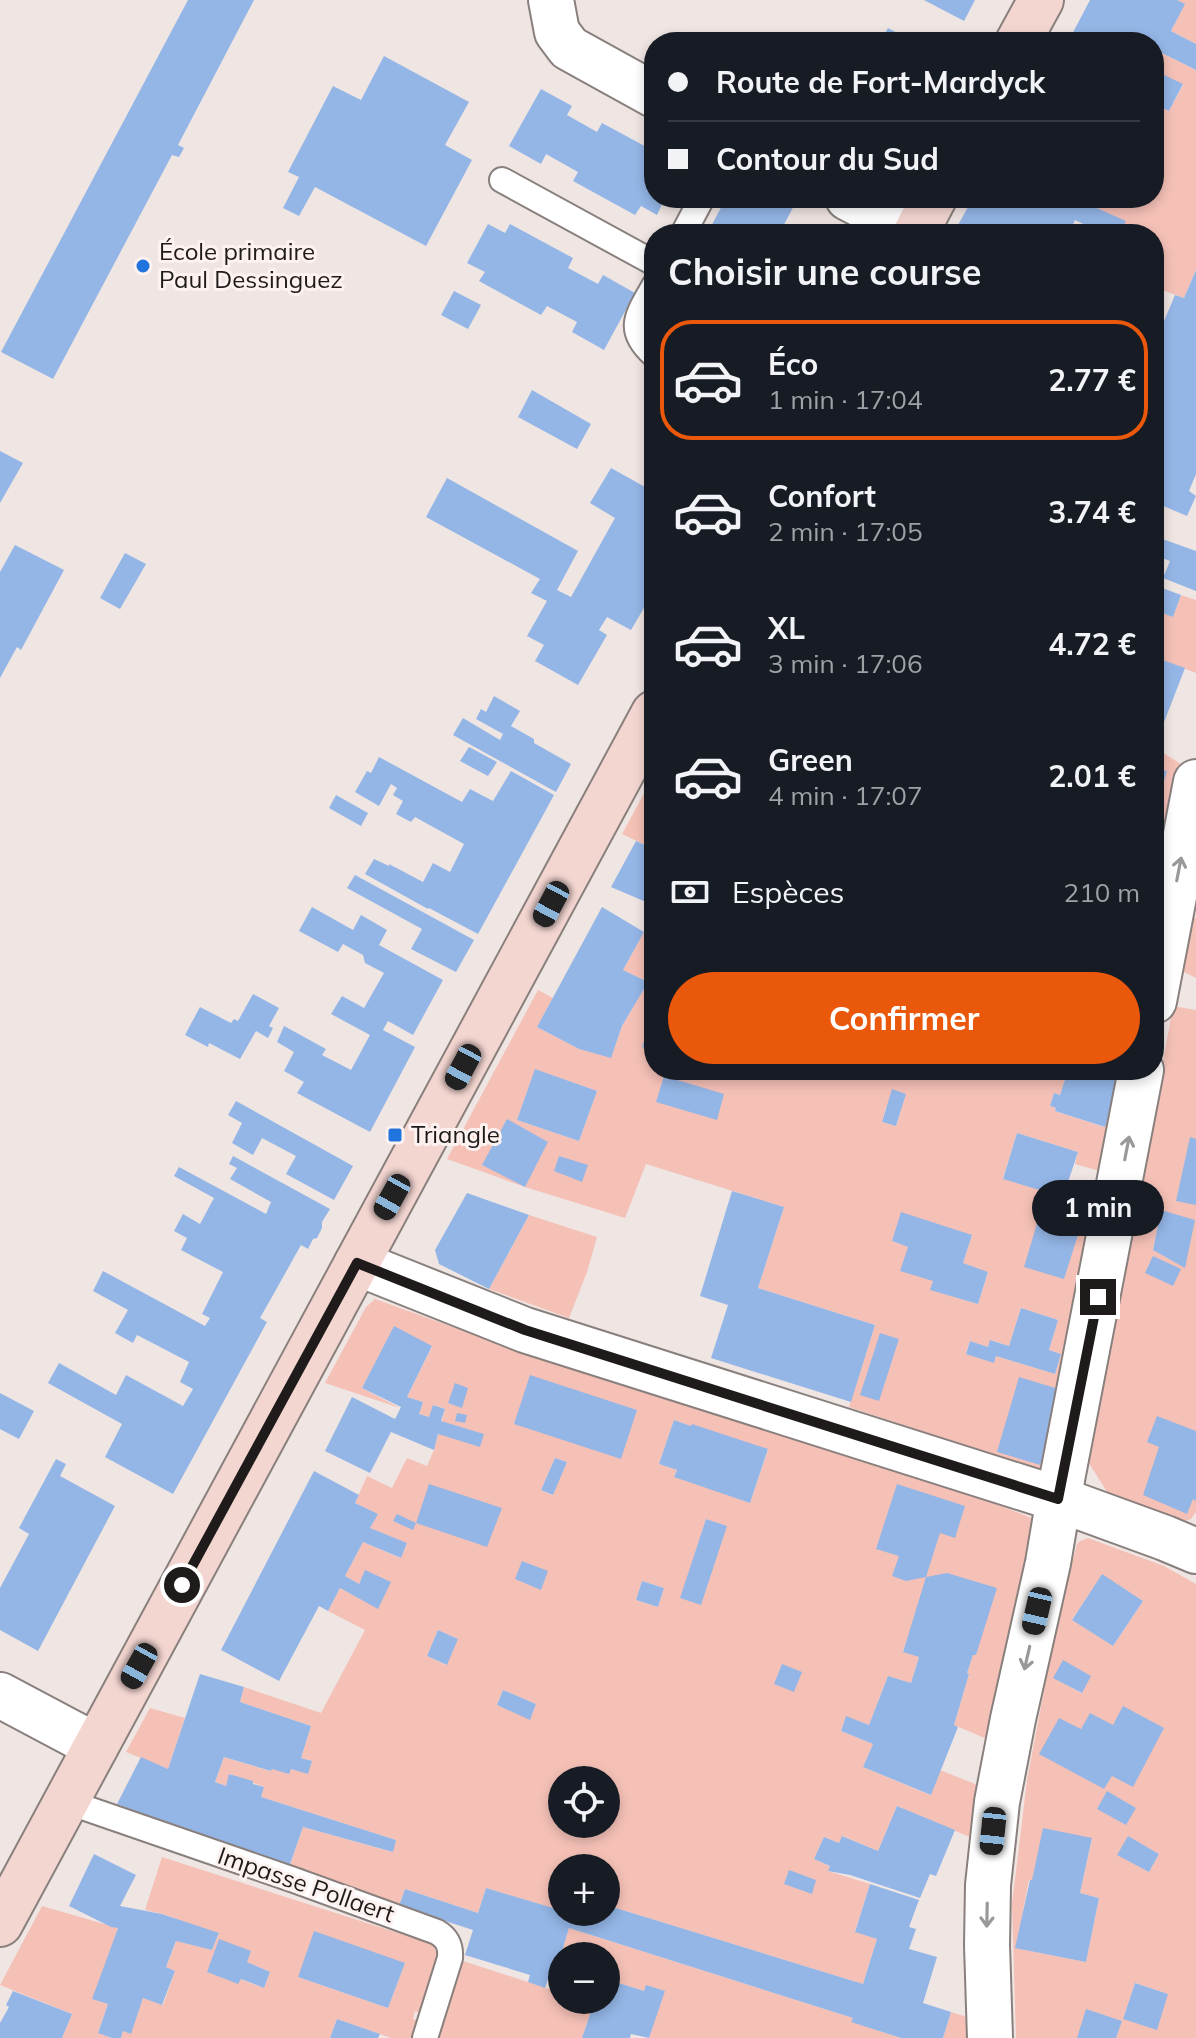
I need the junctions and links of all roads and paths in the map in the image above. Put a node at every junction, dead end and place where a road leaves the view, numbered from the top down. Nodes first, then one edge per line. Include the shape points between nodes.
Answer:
1 (551, 0) edge
2 (1041, 0) edge
3 (1023, 32) edge
4 (644, 89) edge
5 (502, 180) dead end
6 (867, 208) edge
7 (896, 224) edge
8 (644, 258) edge
9 (644, 307) edge
10 (644, 344) edge
11 (644, 732) edge
12 (1196, 782) edge
13 (1164, 949) edge
14 (1139, 1080) edge
15 (357, 1263) junction
16 (1058, 1499) junction
17 (1196, 1551) edge
18 (0, 1695) edge
19 (96, 1746) junction
20 (65, 1801) junction
21 (0, 1924) edge
22 (425, 2038) edge
23 (990, 2038) edge

1 - 4 street via 557,32 569,48
2 - 3 main road
5 - 8 lane
6 - 7 street
9 - 10 lane via 636,323
11 - 15 main road
13 -> 12 street
16 -> 14 street
15 - 16 street via 525,1330
15 - 19 main road
16 - 17 street
16 -> 23 street via 995,1817 988,1885
18 - 19 street
19 - 20 main road
20 - 21 main road
20 - 22 lane, Impasse Pollaert via 444,1936 450,1958

